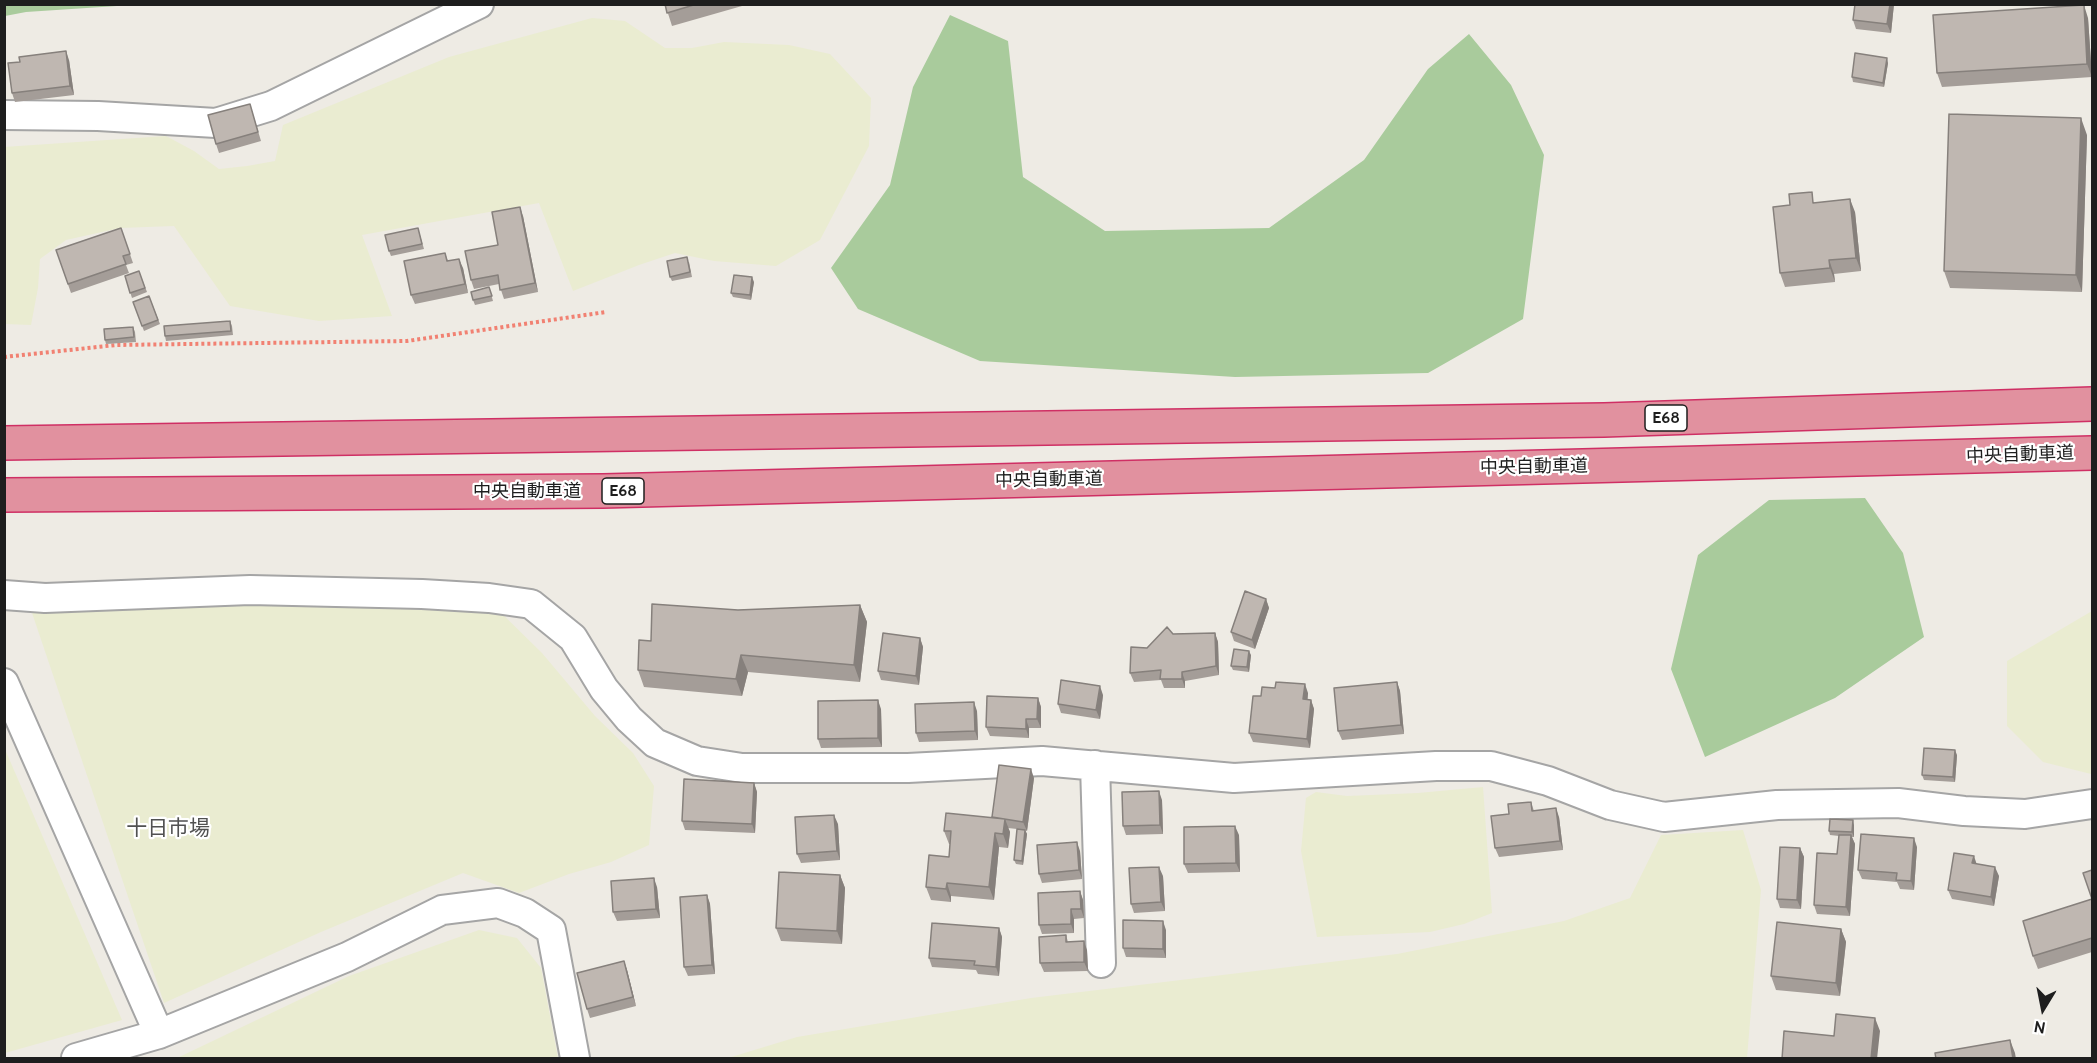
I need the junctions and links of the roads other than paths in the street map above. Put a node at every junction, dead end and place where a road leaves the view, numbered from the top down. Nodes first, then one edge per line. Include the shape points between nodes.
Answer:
1 (479, 4) edge
2 (4, 115) edge
3 (2092, 404) edge
4 (4, 443) edge
5 (2092, 453) edge
6 (4, 495) edge
7 (4, 596) edge
8 (4, 683) edge
9 (1095, 765) junction
10 (2092, 804) edge
11 (1101, 963) dead end
12 (159, 1034) junction
13 (76, 1059) edge
14 (575, 1059) edge

1 - 2 street via 271,106 216,123
3 - 4 highway, E68 via 1604,420
5 - 6 highway, 中央自動車道 / E68 via 603,491
7 - 9 street via 250,590 422,594 531,604 573,638 604,689 629,719 655,743 697,760 742,768 908,768 1042,761
8 - 12 street
9 - 10 street via 1234,778 1491,766 1548,781 1610,805 1664,817 1778,805 1898,803 2025,814
9 - 11 street
12 - 13 street
12 - 14 street via 347,957 442,910 498,903 525,913 550,930

